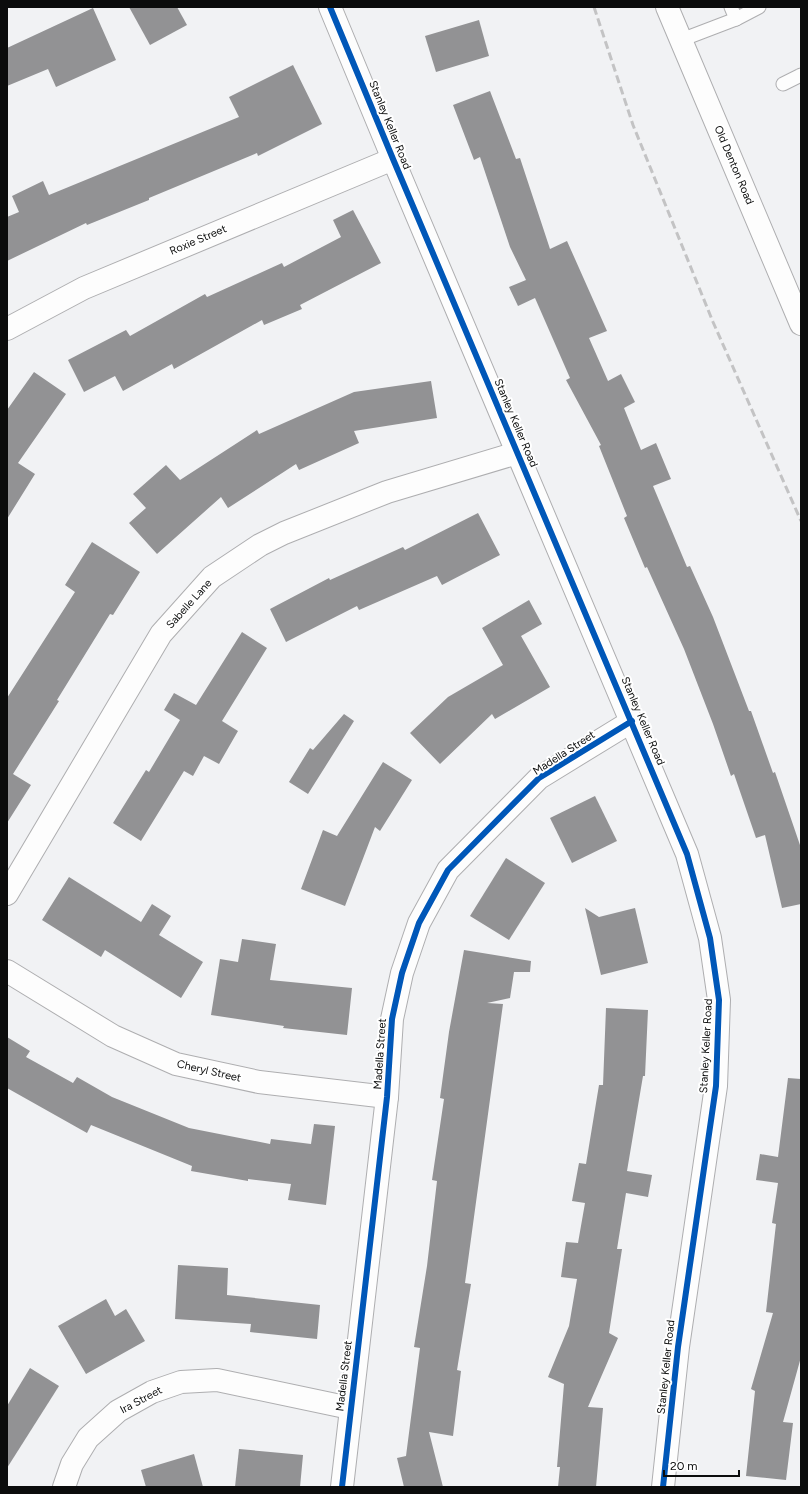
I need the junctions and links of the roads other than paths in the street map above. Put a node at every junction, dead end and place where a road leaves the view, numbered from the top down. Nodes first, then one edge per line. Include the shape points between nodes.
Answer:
1 (330, 7) edge
2 (667, 7) edge
3 (759, 7) edge
4 (733, 13) edge
5 (681, 40) junction
6 (801, 75) edge
7 (783, 84) dead end
8 (393, 159) junction
9 (801, 324) edge
10 (7, 329) edge
11 (517, 453) junction
12 (632, 721) junction
13 (7, 894) edge
14 (7, 971) edge
15 (387, 1097) junction
16 (350, 1408) junction
17 (64, 1487) edge
18 (342, 1487) edge
19 (663, 1487) edge

1 - 8 street, Stanley Keller Road
2 - 5 street, Old Denton Road
3 - 4 lane
4 - 5 lane
5 - 9 street, Old Denton Road
6 - 7 lane
8 - 10 street, Roxie Street via 84,288
8 - 11 street, Stanley Keller Road
11 - 12 street, Stanley Keller Road
11 - 13 street, Sabelle Lane via 387,492 284,533 260,545 212,577 161,634
12 - 15 street, Madella Street via 539,778 448,870 419,923 402,973 392,1019
12 - 19 street, Stanley Keller Road via 688,854 710,938 719,1000 716,1086 678,1347
14 - 15 street, Cheryl Street via 113,1036 176,1064 259,1082
15 - 16 street, Madella Street
16 - 17 street, Ira Street via 217,1380 181,1382 152,1392 118,1412 88,1438 72,1464
16 - 18 street, Madella Street

